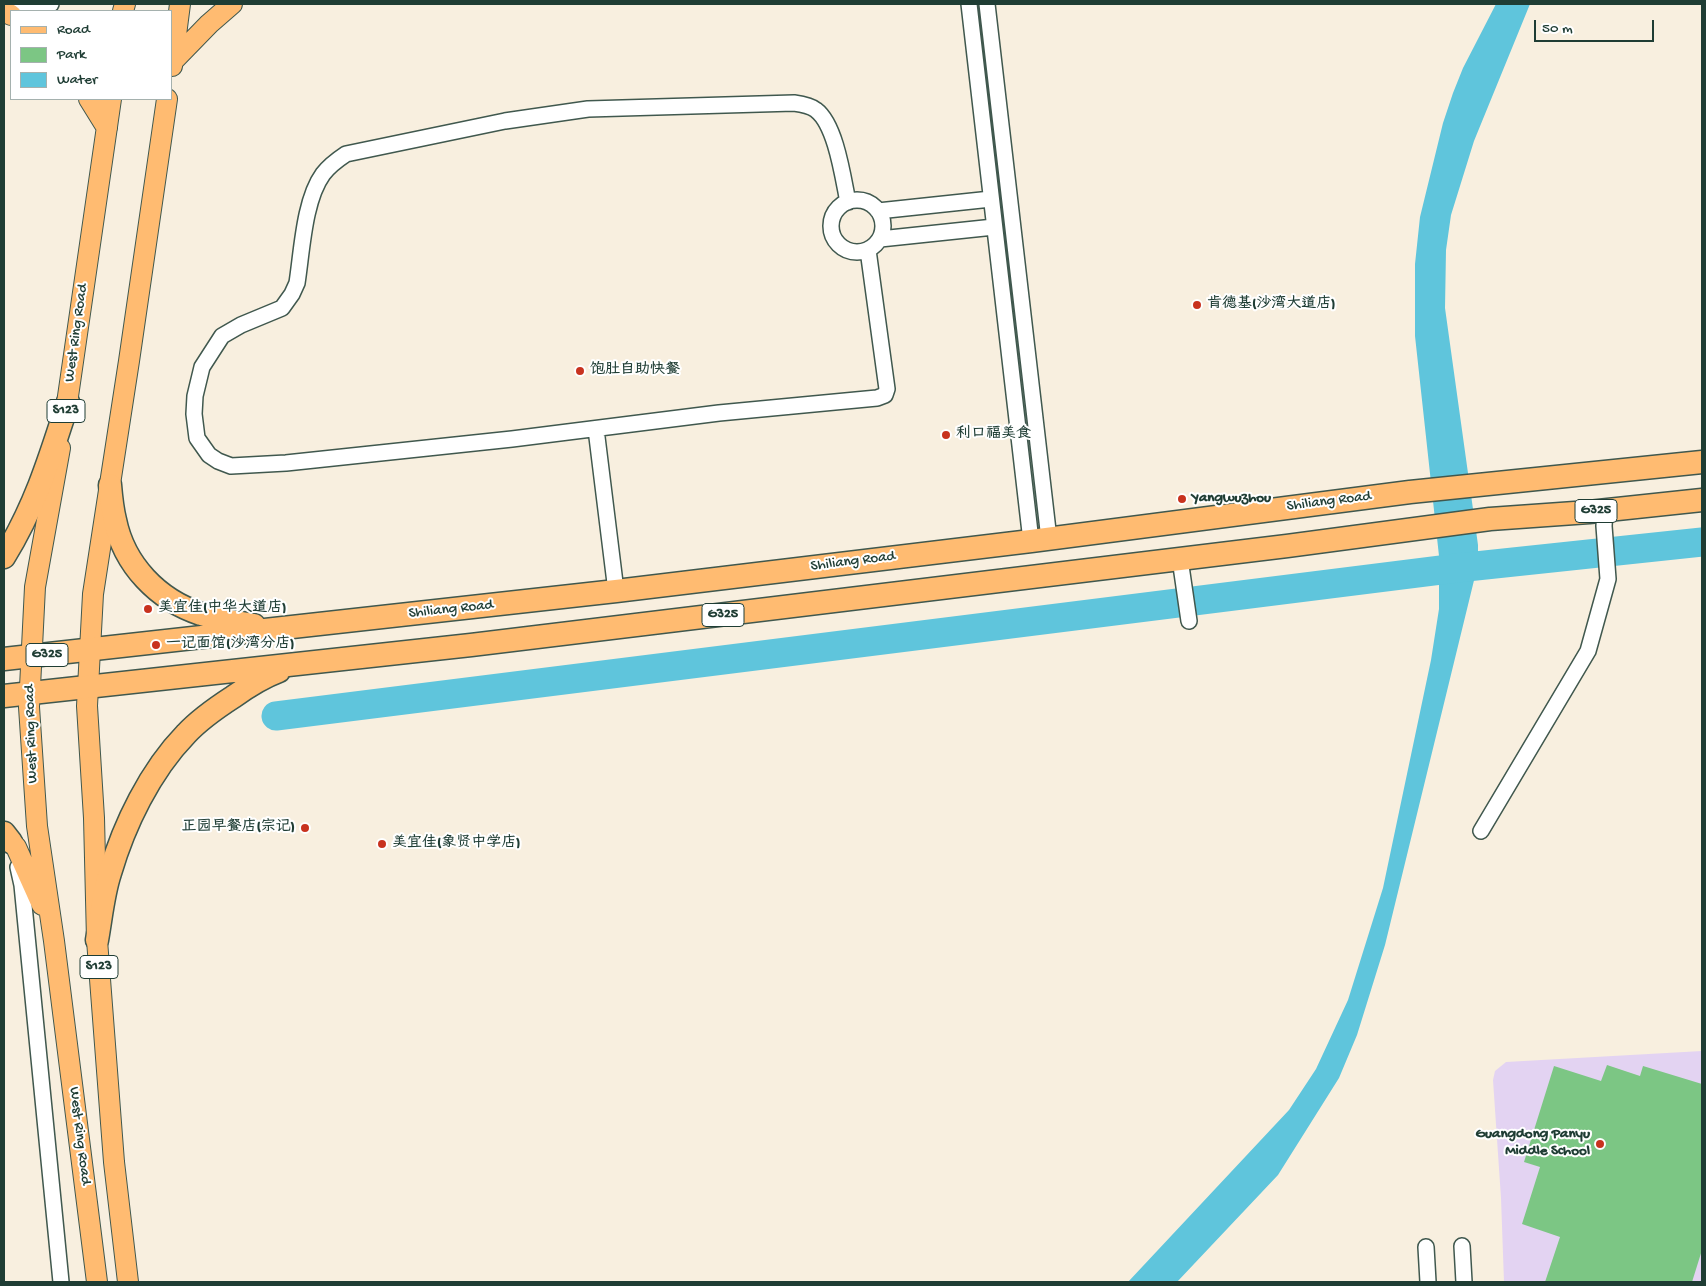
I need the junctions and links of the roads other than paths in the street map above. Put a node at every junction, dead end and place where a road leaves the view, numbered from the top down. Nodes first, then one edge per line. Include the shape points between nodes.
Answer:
1 (51, 4) edge
2 (180, 4) edge
3 (232, 4) edge
4 (969, 4) edge
5 (987, 4) edge
6 (4, 10) edge
7 (172, 65) edge
8 (90, 100) edge
9 (111, 100) edge
10 (167, 100) edge
11 (106, 128) junction
12 (991, 199) junction
13 (848, 202) junction
14 (878, 211) junction
15 (994, 227) junction
16 (880, 239) junction
17 (868, 250) junction
18 (68, 402) junction
19 (596, 428) junction
20 (1702, 462) edge
21 (110, 485) junction
22 (1702, 500) edge
23 (1605, 518) junction
24 (1040, 540) junction
25 (4, 557) edge
26 (1182, 567) junction
27 (616, 591) junction
28 (1189, 621) dead end
29 (316, 625) junction
30 (279, 629) junction
31 (89, 650) junction
32 (31, 657) junction
33 (4, 659) edge
34 (312, 662) junction
35 (88, 687) junction
36 (29, 693) junction
37 (4, 696) edge
38 (1481, 831) dead end
39 (7, 838) edge
40 (51, 925) junction
41 (97, 940) junction
42 (1462, 1246) dead end
43 (1426, 1247) dead end
44 (61, 1282) edge
45 (97, 1282) edge
46 (128, 1282) edge
47 (1428, 1282) edge
48 (1464, 1282) edge

1 - 6 street
2 - 7 main road
3 - 7 main road
4 - 12 street
5 - 24 street
8 - 11 main road
9 - 11 main road, West Ring Road / S123
10 - 21 main road, S123
11 - 18 main road, West Ring Road / S123
12 - 14 street
12 - 15 street
13 - 14 street via 867,202
13 - 17 street via 838,208 832,233 842,247 859,252
13 - 19 street via 828,124 816,110 794,103 588,109 505,121 346,154 330,166 315,186 292,294 282,308 222,336 202,367 195,396 197,438 209,454 231,466 286,463
14 - 16 street via 883,225
15 - 16 street
15 - 24 street
16 - 17 street
17 - 19 street via 887,389 885,395
18 - 25 highway via 42,482 20,531
18 - 32 main road, West Ring Road / S123 via 35,587
19 - 27 street
20 - 24 highway, Shiliang Road / G325 via 1410,492
21 - 30 highway via 115,521 123,546 136,569 152,587 174,602 201,614
21 - 31 main road, S123 via 92,594
22 - 23 highway, G325
23 - 26 highway, G325 via 1490,519
23 - 38 street via 1608,579 1588,651
24 - 27 highway, Shiliang Road / G325
26 - 28 street
26 - 34 highway, G325
27 - 29 highway, Shiliang Road / G325
29 - 30 highway, Shiliang Road / G325
29 - 34 highway
30 - 31 highway, Shiliang Road / G325
31 - 32 highway, Shiliang Road / G325
31 - 35 main road, S123
32 - 33 highway, Shiliang Road / G325
32 - 36 main road, West Ring Road / S123
34 - 35 highway, G325
34 - 41 highway via 270,675 245,688 217,707 186,735 164,762 141,797 124,833 109,875
35 - 36 highway, G325
35 - 41 main road, S123
36 - 37 highway, G325
36 - 40 main road, West Ring Road / S123 via 37,826
39 - 40 main road via 16,847
39 - 44 street via 22,885
40 - 45 main road, West Ring Road / S123
41 - 46 main road, S123 via 114,1162
42 - 48 street
43 - 47 street

